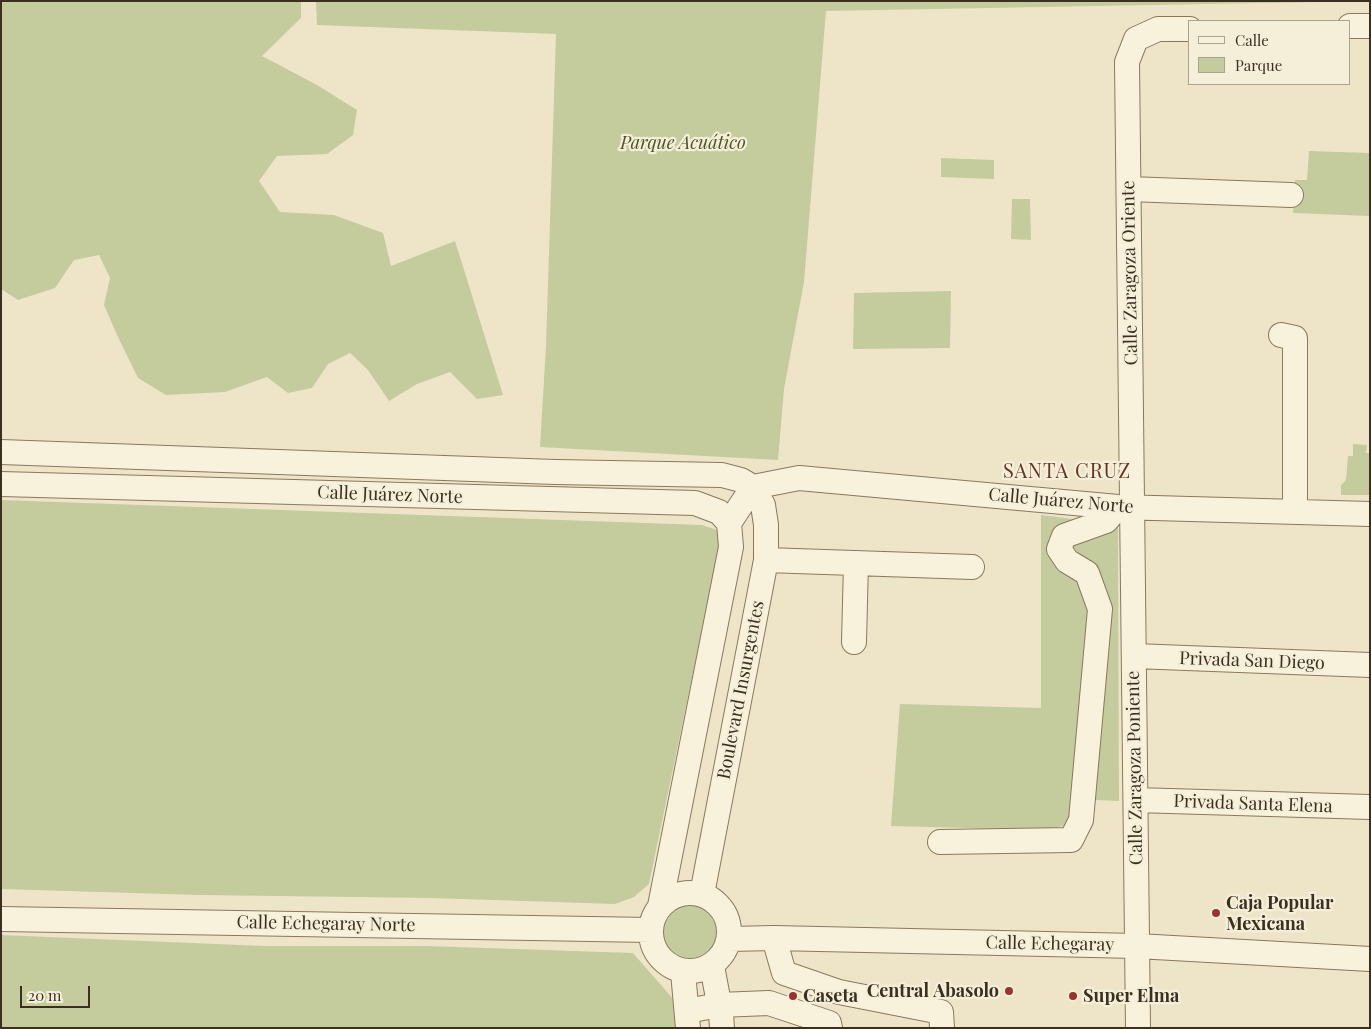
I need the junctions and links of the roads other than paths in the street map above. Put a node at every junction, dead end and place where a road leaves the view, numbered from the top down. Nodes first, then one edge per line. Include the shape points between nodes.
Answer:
1 (1351, 26) edge
2 (1370, 26) edge
3 (1188, 29) edge
4 (1128, 189) junction
5 (1291, 195) dead end
6 (1282, 335) dead end
7 (1, 452) edge
8 (1, 484) edge
9 (753, 487) junction
10 (1125, 508) junction
11 (1295, 512) junction
12 (1370, 514) edge
13 (729, 523) junction
14 (766, 560) junction
15 (856, 563) junction
16 (972, 567) dead end
17 (854, 642) dead end
18 (1134, 656) junction
19 (1370, 665) edge
20 (1136, 800) junction
21 (1370, 807) edge
22 (940, 842) dead end
23 (702, 894) junction
24 (660, 906) junction
25 (1, 919) edge
26 (650, 930) junction
27 (774, 938) junction
28 (729, 939) junction
29 (1137, 946) junction
30 (1370, 959) edge
31 (712, 966) junction
32 (683, 972) junction
33 (721, 1016) edge
34 (687, 1019) edge
35 (830, 1028) edge
36 (942, 1028) edge
37 (1138, 1028) edge

1 - 2 street
3 - 4 street, Calle Zaragoza Oriente via 1158,29 1136,39 1127,62
4 - 5 street
4 - 10 street, Calle Zaragoza Oriente
6 - 11 street via 1295,338
7 - 9 street, Calle Juárez Norte via 535,472 722,475
8 - 13 street, Calle Juárez Norte via 695,503 719,512
9 - 10 street, Calle Juárez Norte via 799,478
9 - 13 street
9 - 14 street, Boulevard Insurgentes via 763,505
10 - 11 street, Calle Juárez Norte
10 - 18 street, Calle Zaragoza Poniente
10 - 22 street via 1106,521 1064,536 1059,549 1066,561 1086,573 1100,609 1081,820 1071,840
11 - 12 street, Calle Juárez Norte
13 - 24 street via 730,547
14 - 15 street
14 - 23 street, Boulevard Insurgentes
15 - 16 street
15 - 17 street
18 - 19 street, Privada San Diego
18 - 20 street, Calle Zaragoza Poniente
20 - 21 street, Privada Santa Elena
20 - 29 street, Calle Zaragoza Poniente
23 - 24 street via 679,893
23 - 28 street via 718,904 728,920
24 - 26 street
25 - 26 street, Calle Echegaray Norte
26 - 32 street via 654,949 666,964
27 - 28 street, Calle Echegaray
27 - 29 street, Calle Echegaray
27 - 36 street via 784,974 839,992 941,1012
28 - 31 street via 723,954
29 - 30 street, Calle Echegaray
29 - 37 street, Calle Zaragoza Poniente
31 - 32 street via 698,972
31 - 33 street
32 - 34 street
33 - 34 street
33 - 35 street via 769,1003 829,1023

